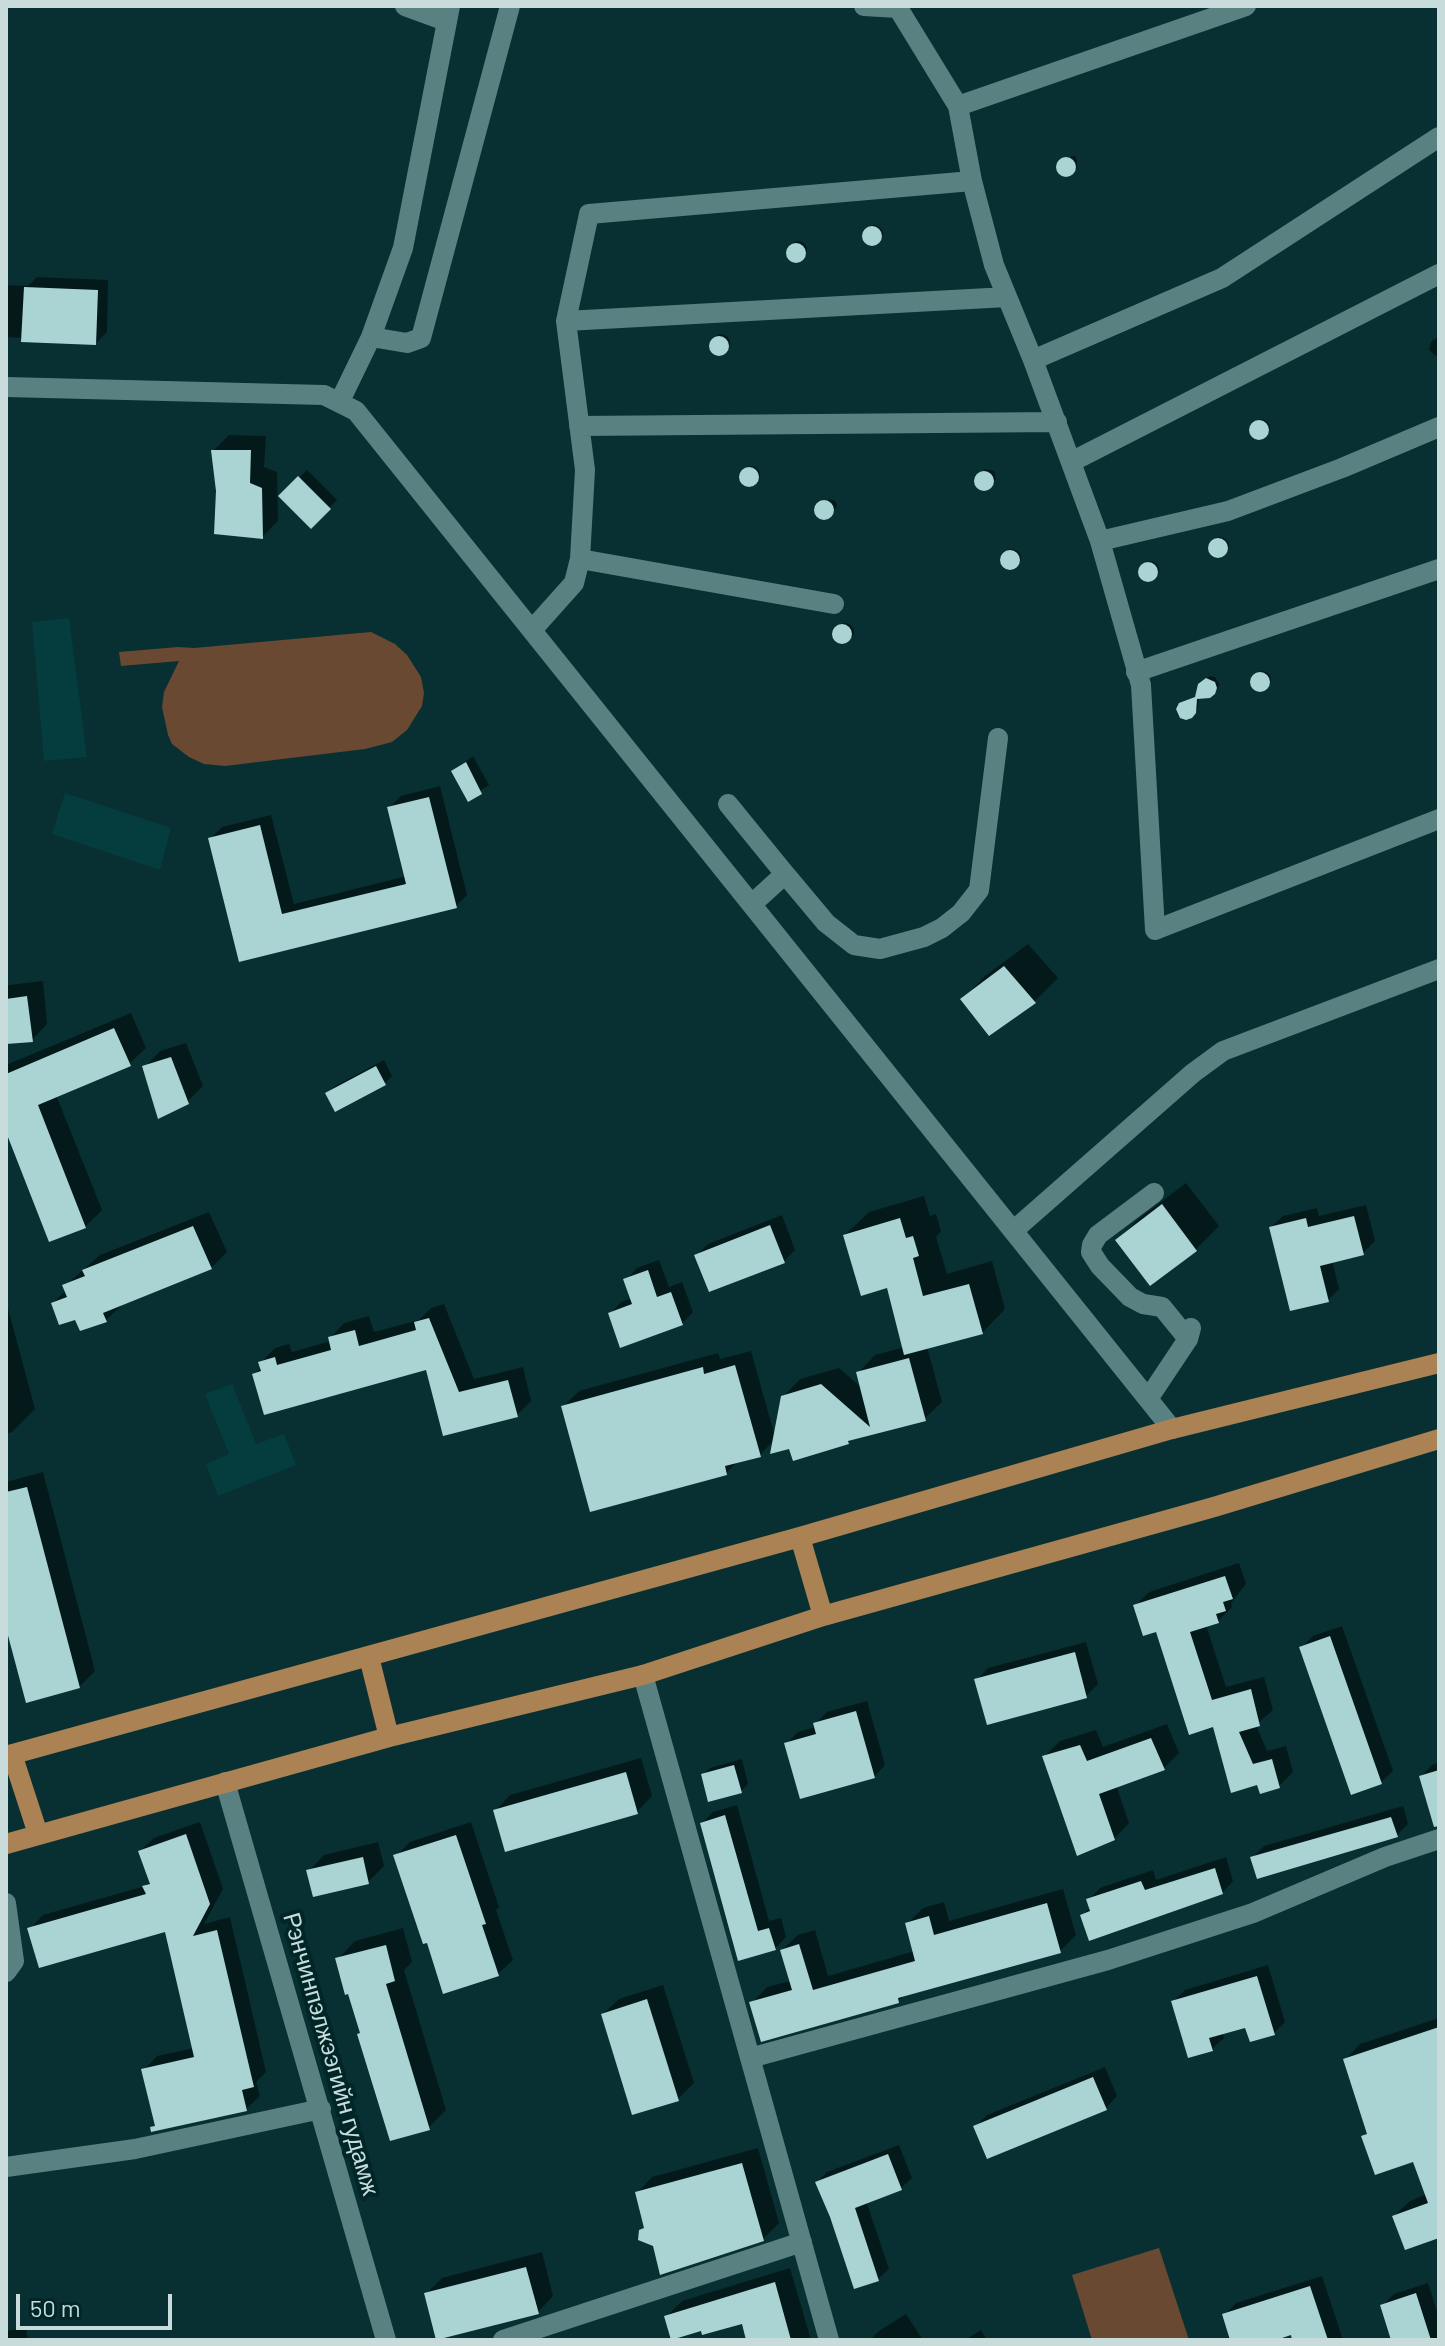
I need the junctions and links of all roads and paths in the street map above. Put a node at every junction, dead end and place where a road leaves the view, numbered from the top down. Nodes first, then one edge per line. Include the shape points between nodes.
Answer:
1 (405, 6) edge
2 (510, 6) edge
3 (864, 6) edge
4 (1246, 6) edge
5 (898, 7) edge
6 (444, 11) edge
7 (958, 106) junction
8 (1439, 137) edge
9 (972, 181) junction
10 (1439, 274) edge
11 (1007, 297) junction
12 (566, 321) junction
13 (371, 337) junction
14 (1033, 360) junction
15 (6, 387) edge
16 (340, 401) junction
17 (1057, 422) junction
18 (579, 426) junction
19 (1439, 427) edge
20 (1071, 462) junction
21 (1100, 541) junction
22 (580, 559) junction
23 (1439, 569) edge
24 (834, 604) dead end
25 (532, 630) junction
26 (1136, 672) junction
27 (998, 738) dead end
28 (728, 804) dead end
29 (1439, 819) edge
30 (785, 874) junction
31 (752, 904) junction
32 (1439, 969) edge
33 (1154, 1193) dead end
34 (1013, 1231) junction
35 (1436, 1364) edge
36 (1148, 1399) junction
37 (1172, 1429) junction
38 (1439, 1439) edge
39 (800, 1537) junction
40 (823, 1616) junction
41 (369, 1657) junction
42 (643, 1675) junction
43 (389, 1737) junction
44 (9, 1755) edge
45 (225, 1782) junction
46 (38, 1834) junction
47 (1439, 1839) edge
48 (6, 1844) edge
49 (6, 1903) edge
50 (6, 1972) edge
51 (750, 2058) junction
52 (321, 2109) junction
53 (6, 2167) edge
54 (802, 2242) junction
55 (386, 2340) edge
56 (503, 2340) edge
57 (829, 2340) edge

1 - 6 street
2 - 13 street via 421,338 407,343
3 - 5 street
4 - 7 street
5 - 7 street
6 - 13 street via 403,248
7 - 9 street
8 - 14 street via 1222,278
9 - 11 street
9 - 12 street via 589,214
10 - 20 street
11 - 12 street
11 - 14 street
12 - 18 street
13 - 16 street
14 - 17 street
15 - 16 street via 308,394
16 - 25 street via 356,411
17 - 18 street
17 - 20 street
18 - 22 street via 585,470
19 - 21 street via 1228,511
20 - 21 street
21 - 26 street
22 - 24 street
22 - 25 street via 574,583
23 - 26 street
25 - 31 street
26 - 29 street via 1141,685 1155,930
27 - 30 street via 979,890 942,928 880,949 854,945 826,923
28 - 30 street
30 - 31 street
31 - 34 street
32 - 34 street via 1223,1051
33 - 36 street via 1098,1235 1091,1252 1130,1297 1162,1307 1190,1333
34 - 36 street
35 - 37 main road
36 - 37 street
37 - 39 main road
38 - 40 main road
39 - 40 main road
39 - 41 main road
40 - 42 main road
41 - 43 main road
41 - 44 main road
42 - 43 main road
42 - 51 street
43 - 45 main road
44 - 46 main road
45 - 46 main road
45 - 52 street, Рэнчинпэлжээгийн гудамж
46 - 48 main road
47 - 51 street via 1253,1913 1123,1955
49 - 50 street via 14,1961
51 - 54 street
52 - 53 street via 135,2149
52 - 55 street, Рэнчинпэлжээгийн гудамж
54 - 56 street
54 - 57 street

